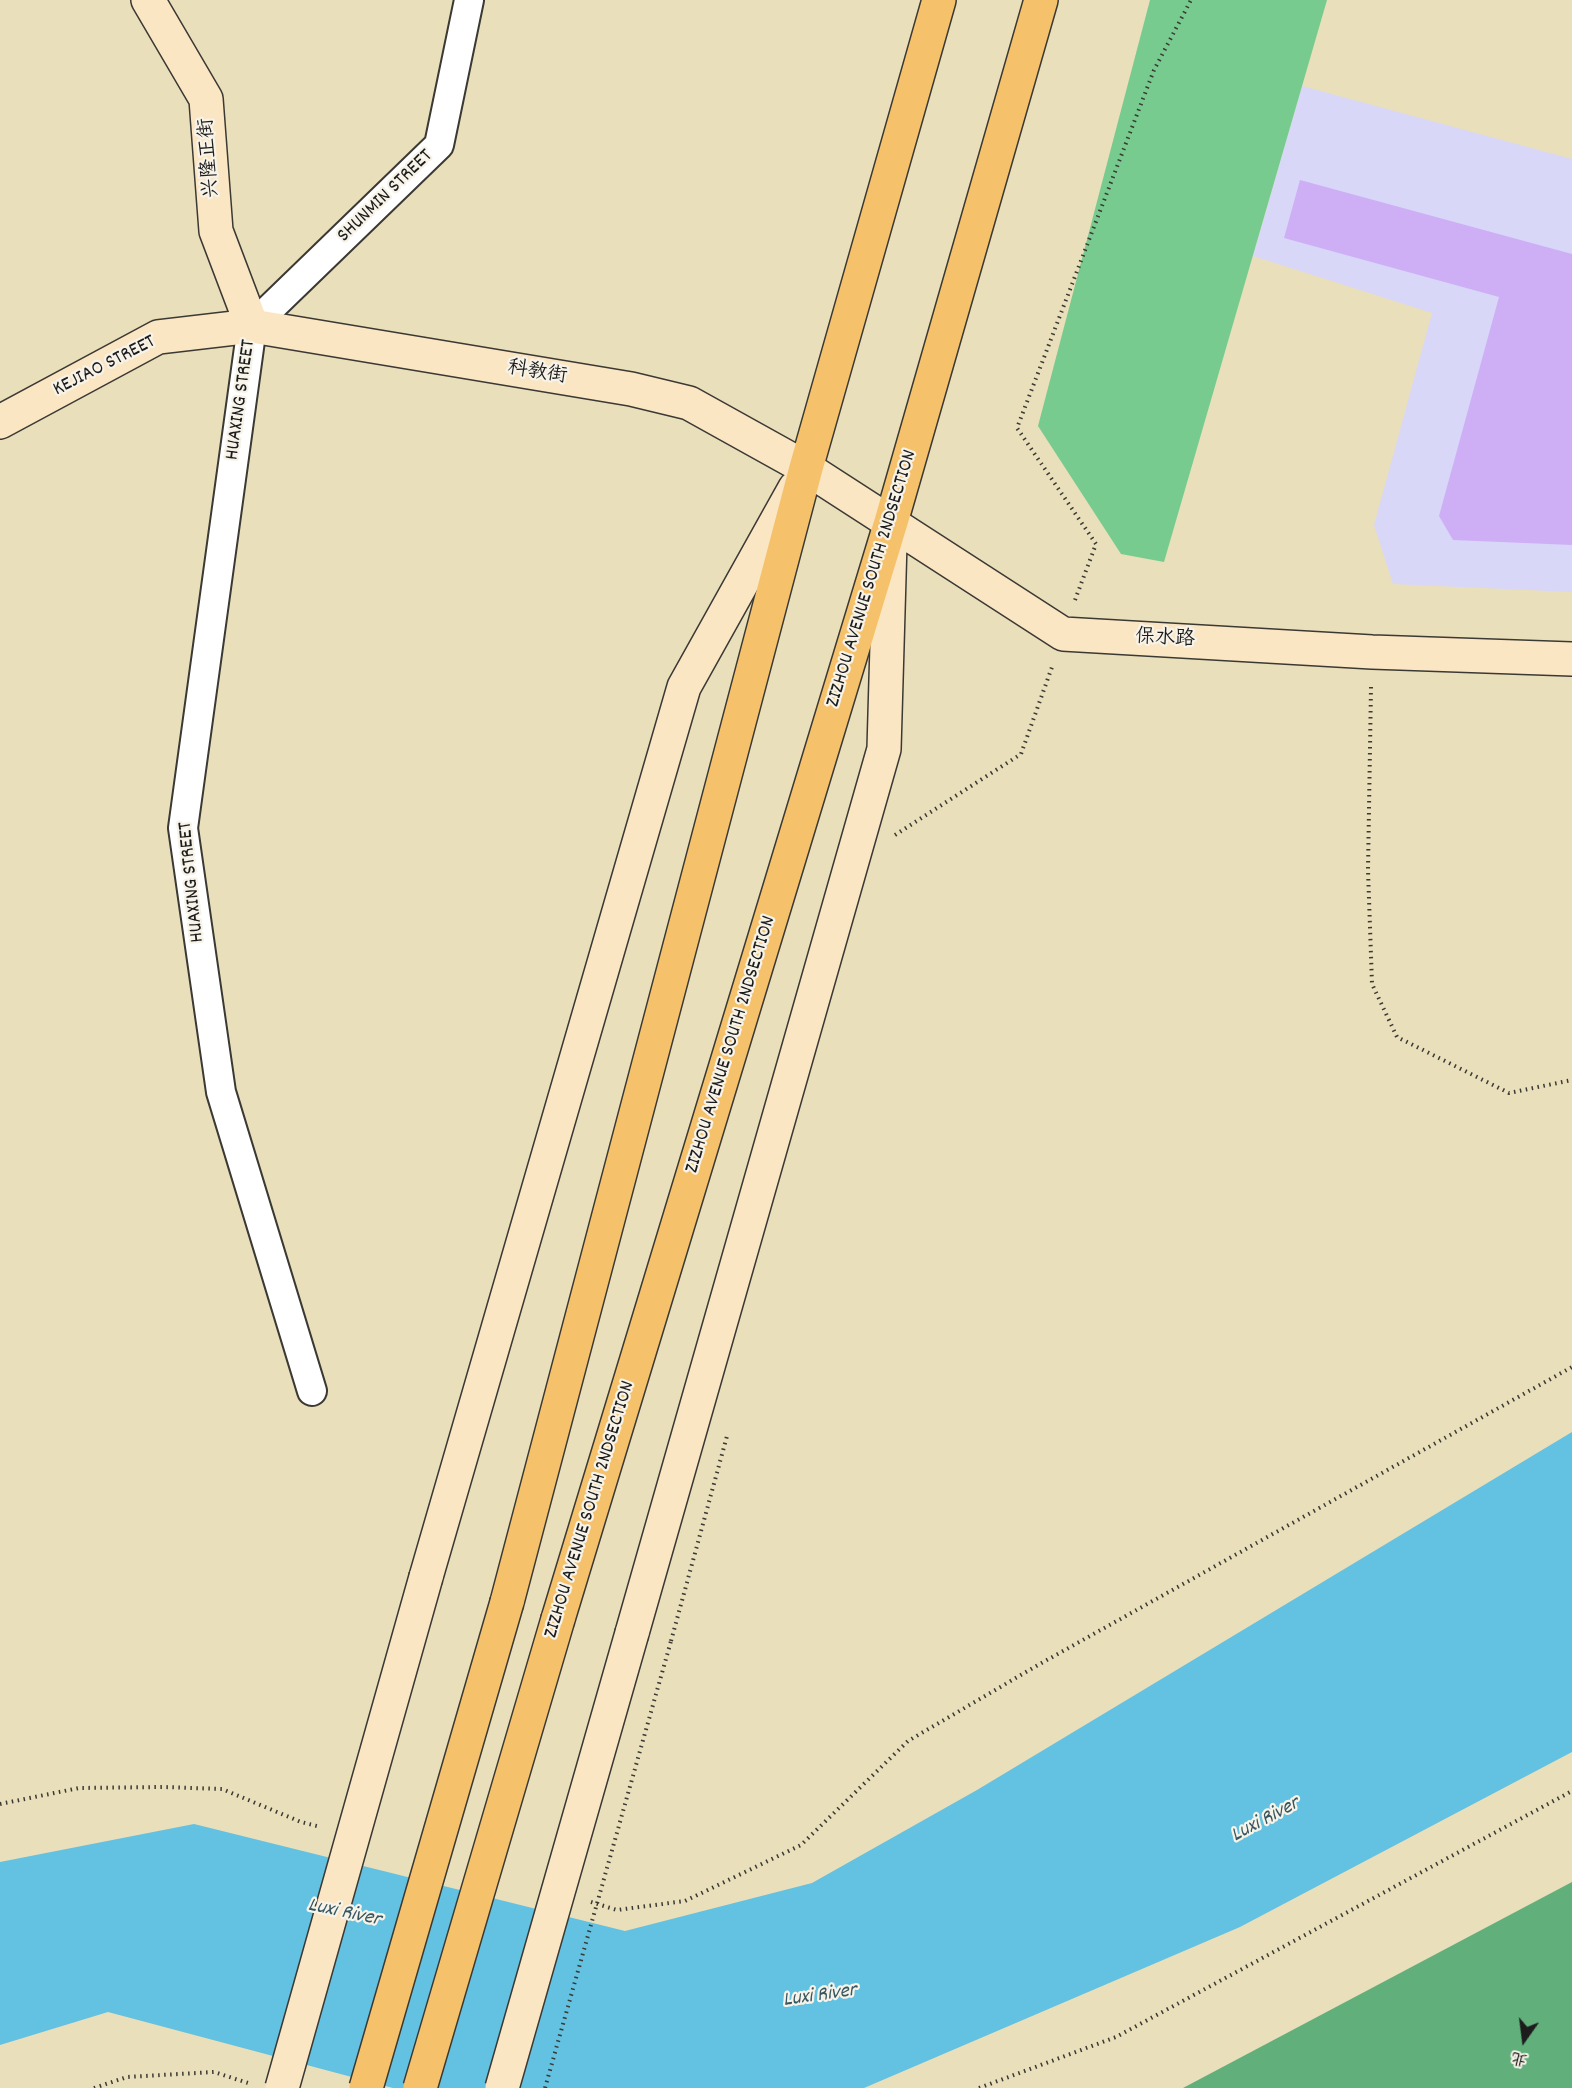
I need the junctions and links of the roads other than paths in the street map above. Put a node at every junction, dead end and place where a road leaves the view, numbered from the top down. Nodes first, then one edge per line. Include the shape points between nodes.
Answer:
1 (148, 0) edge
2 (469, 0) edge
3 (939, 0) edge
4 (1041, 0) edge
5 (252, 326) junction
6 (0, 422) edge
7 (806, 468) junction
8 (891, 522) junction
9 (1572, 659) edge
10 (312, 1391) dead end
11 (267, 2086) edge
12 (366, 2088) edge
13 (420, 2088) edge
14 (502, 2088) edge

1 - 5 street, 兴隆正街 via 206,99 216,231
2 - 5 street, SHUNMIN STREET via 439,145
3 - 7 main road
4 - 8 main road, ZIZHOU AVENUE SOUTH 2NDSECTION
5 - 6 street, KEJIAO STREET via 159,337
5 - 7 street, 科教街 via 631,389 689,403
5 - 10 street, HUAXING STREET via 183,828 221,1092
7 - 8 street, 保水路
7 - 11 street, bridge via 684,687 426,1577
7 - 12 main road, bridge via 507,1602
8 - 9 street, 保水路 via 1063,634
8 - 13 main road, ZIZHOU AVENUE SOUTH 2NDSECTION, bridge
8 - 14 street, bridge via 884,749

